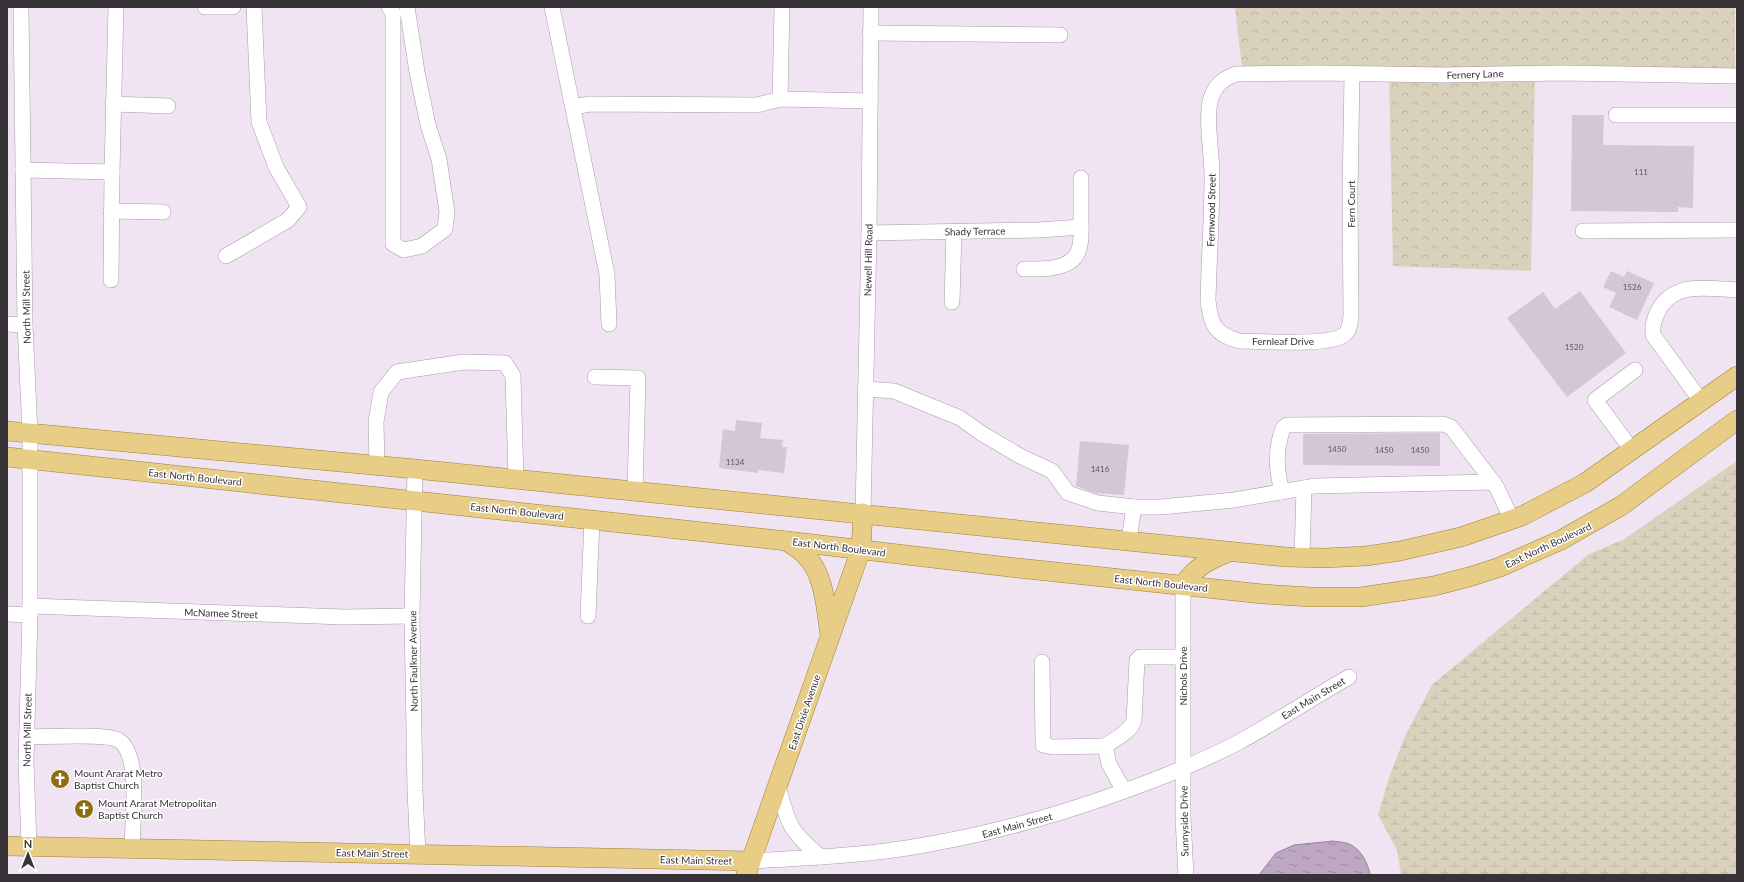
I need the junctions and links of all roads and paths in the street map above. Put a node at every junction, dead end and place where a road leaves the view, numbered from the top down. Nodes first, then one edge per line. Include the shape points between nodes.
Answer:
1 (21, 7) edge
2 (116, 7) edge
3 (205, 7) edge
4 (233, 7) edge
5 (254, 7) edge
6 (389, 7) edge
7 (407, 7) edge
8 (552, 7) edge
9 (782, 7) edge
10 (871, 7) edge
11 (870, 33) junction
12 (1060, 35) dead end
13 (1352, 74) junction
14 (1737, 76) edge
15 (419, 81) junction
16 (393, 82) junction
17 (1216, 86) joint
18 (780, 99) junction
19 (870, 101) junction
20 (113, 104) junction
21 (168, 106) dead end
22 (573, 107) junction
23 (1616, 115) dead end
24 (1737, 115) edge
25 (24, 170) junction
26 (112, 172) junction
27 (1081, 178) dead end
28 (111, 211) junction
29 (163, 212) dead end
30 (1081, 227) junction
31 (1737, 230) edge
32 (1584, 231) dead end
33 (954, 232) junction
34 (869, 233) junction
35 (226, 256) dead end
36 (1024, 269) dead end
37 (111, 280) dead end
38 (1737, 290) edge
39 (952, 302) dead end
40 (7, 324) edge
41 (609, 324) dead end
42 (25, 325) junction
43 (1219, 333) joint
44 (1346, 333) joint
45 (1634, 370) dead end
46 (1737, 376) edge
47 (595, 377) dead end
48 (866, 389) junction
49 (1701, 401) junction
50 (1737, 420) edge
51 (7, 431) edge
52 (30, 433) junction
53 (1632, 450) junction
54 (7, 458) edge
55 (30, 460) junction
56 (377, 465) junction
57 (415, 469) junction
58 (516, 479) junction
59 (1493, 482) junction
60 (1304, 488) junction
61 (634, 490) junction
62 (1282, 492) junction
63 (413, 500) junction
64 (1134, 507) junction
65 (863, 513) junction
66 (592, 520) junction
67 (1512, 520) junction
68 (1129, 540) junction
69 (787, 541) junction
70 (861, 549) junction
71 (1232, 551) junction
72 (1302, 557) junction
73 (1183, 585) junction
74 (30, 610) junction
75 (7, 614) edge
76 (412, 616) junction
77 (588, 616) dead end
78 (831, 637) junction
79 (1183, 657) junction
80 (1042, 662) dead end
81 (1349, 677) dead end
82 (27, 737) junction
83 (1105, 746) junction
84 (1184, 767) junction
85 (778, 786) junction
86 (1124, 791) junction
87 (7, 846) edge
88 (29, 846) junction
89 (132, 848) junction
90 (418, 854) junction
91 (821, 857) junction
92 (749, 868) edge
93 (1186, 875) edge

1 - 25 street, North Mill Street
2 - 20 street
3 - 4 street
5 - 35 street via 259,122 276,167 298,207 288,220
6 - 16 street via 393,13
7 - 15 street
8 - 22 street
9 - 18 street
10 - 11 street, Newell Hill Road
11 - 12 street
11 - 19 street, Newell Hill Road
13 - 14 street, Fernery Lane via 1562,73
13 - 17 street, Fernery Lane via 1236,74 1224,78
13 - 44 street, Fern Court via 1351,316
15 - 16 street
15 - 16 street via 428,125 439,159 447,212 445,230 422,246 404,250 393,244
17 - 43 street, Fernwood Street via 1211,100 1210,117 1212,174 1208,301 1210,315
18 - 19 street
18 - 22 street via 757,105 590,104
19 - 34 street, Newell Hill Road
20 - 21 street
20 - 26 street
22 - 41 street via 608,274
23 - 24 street
25 - 26 street
25 - 42 street, North Mill Street
26 - 28 street
27 - 30 street
28 - 29 street
28 - 37 street
30 - 33 street, Shady Terrace
30 - 36 street via 1079,250 1068,262 1045,269
31 - 32 street
33 - 34 street, Shady Terrace
33 - 39 street
34 - 48 street, Newell Hill Road
38 - 49 street via 1677,291 1667,298 1654,318 1653,335
40 - 42 street
42 - 52 street, North Mill Street
43 - 44 street, Fernleaf Drive via 1229,339 1240,341 1323,342
45 - 53 street via 1595,400
46 - 49 main road
47 - 61 street via 638,378
48 - 64 street via 894,392 960,418 1020,456 1052,471 1068,493 1098,503
48 - 65 street, Newell Hill Road
49 - 53 main road
50 - 73 main road, East North Boulevard via 1649,487 1593,523 1533,554 1500,567 1434,586 1361,597 1263,594
51 - 52 main road
52 - 55 street, North Mill Street
52 - 56 main road
53 - 67 main road via 1585,483
54 - 55 main road, East North Boulevard
55 - 63 main road, East North Boulevard
55 - 74 street, North Mill Street
56 - 57 main road
56 - 58 street via 376,422 381,392 397,372 464,362 505,363 513,376
57 - 58 main road
57 - 63 street, North Faulkner Avenue
58 - 61 main road
59 - 60 street
59 - 62 street via 1451,427 1443,424 1287,425 1283,428 1280,438 1276,463
59 - 67 street
60 - 62 street
60 - 72 street
61 - 65 main road
62 - 64 street via 1234,500
63 - 66 main road, East North Boulevard
63 - 76 street, North Faulkner Avenue
64 - 68 street
65 - 68 main road
65 - 70 main road, East Dixie Avenue
66 - 69 main road, East North Boulevard
66 - 77 street
67 - 72 main road via 1461,537 1400,552 1366,556
68 - 71 main road
69 - 70 main road, East North Boulevard
69 - 78 main road via 807,556 817,572
70 - 73 main road, East North Boulevard
70 - 78 main road, East Dixie Avenue
71 - 72 main road
71 - 73 main road via 1206,561 1193,571
73 - 79 street, Nichols Drive
74 - 75 street, McNamee Street
74 - 76 street, McNamee Street
74 - 82 street, North Mill Street
76 - 90 street, North Faulkner Avenue via 414,791
78 - 85 main road, East Dixie Avenue
79 - 83 street via 1140,657 1137,660 1134,721 1132,726
79 - 84 street, Nichols Drive
80 - 83 street via 1043,745
81 - 84 street, East Main Street via 1239,742
82 - 88 street, North Mill Street
82 - 89 street via 102,736 118,740 126,748 134,780
83 - 86 street via 1110,764
84 - 86 street, East Main Street
84 - 93 street, Sunnyside Drive
85 - 91 street via 792,830
85 - 92 main road, East Dixie Avenue
86 - 91 street, East Main Street via 1054,815 966,838 906,848
87 - 88 main road, East Main Street
88 - 89 main road, East Main Street
89 - 90 main road, East Main Street
90 - 92 main road, East Main Street
91 - 92 street, East Main Street

